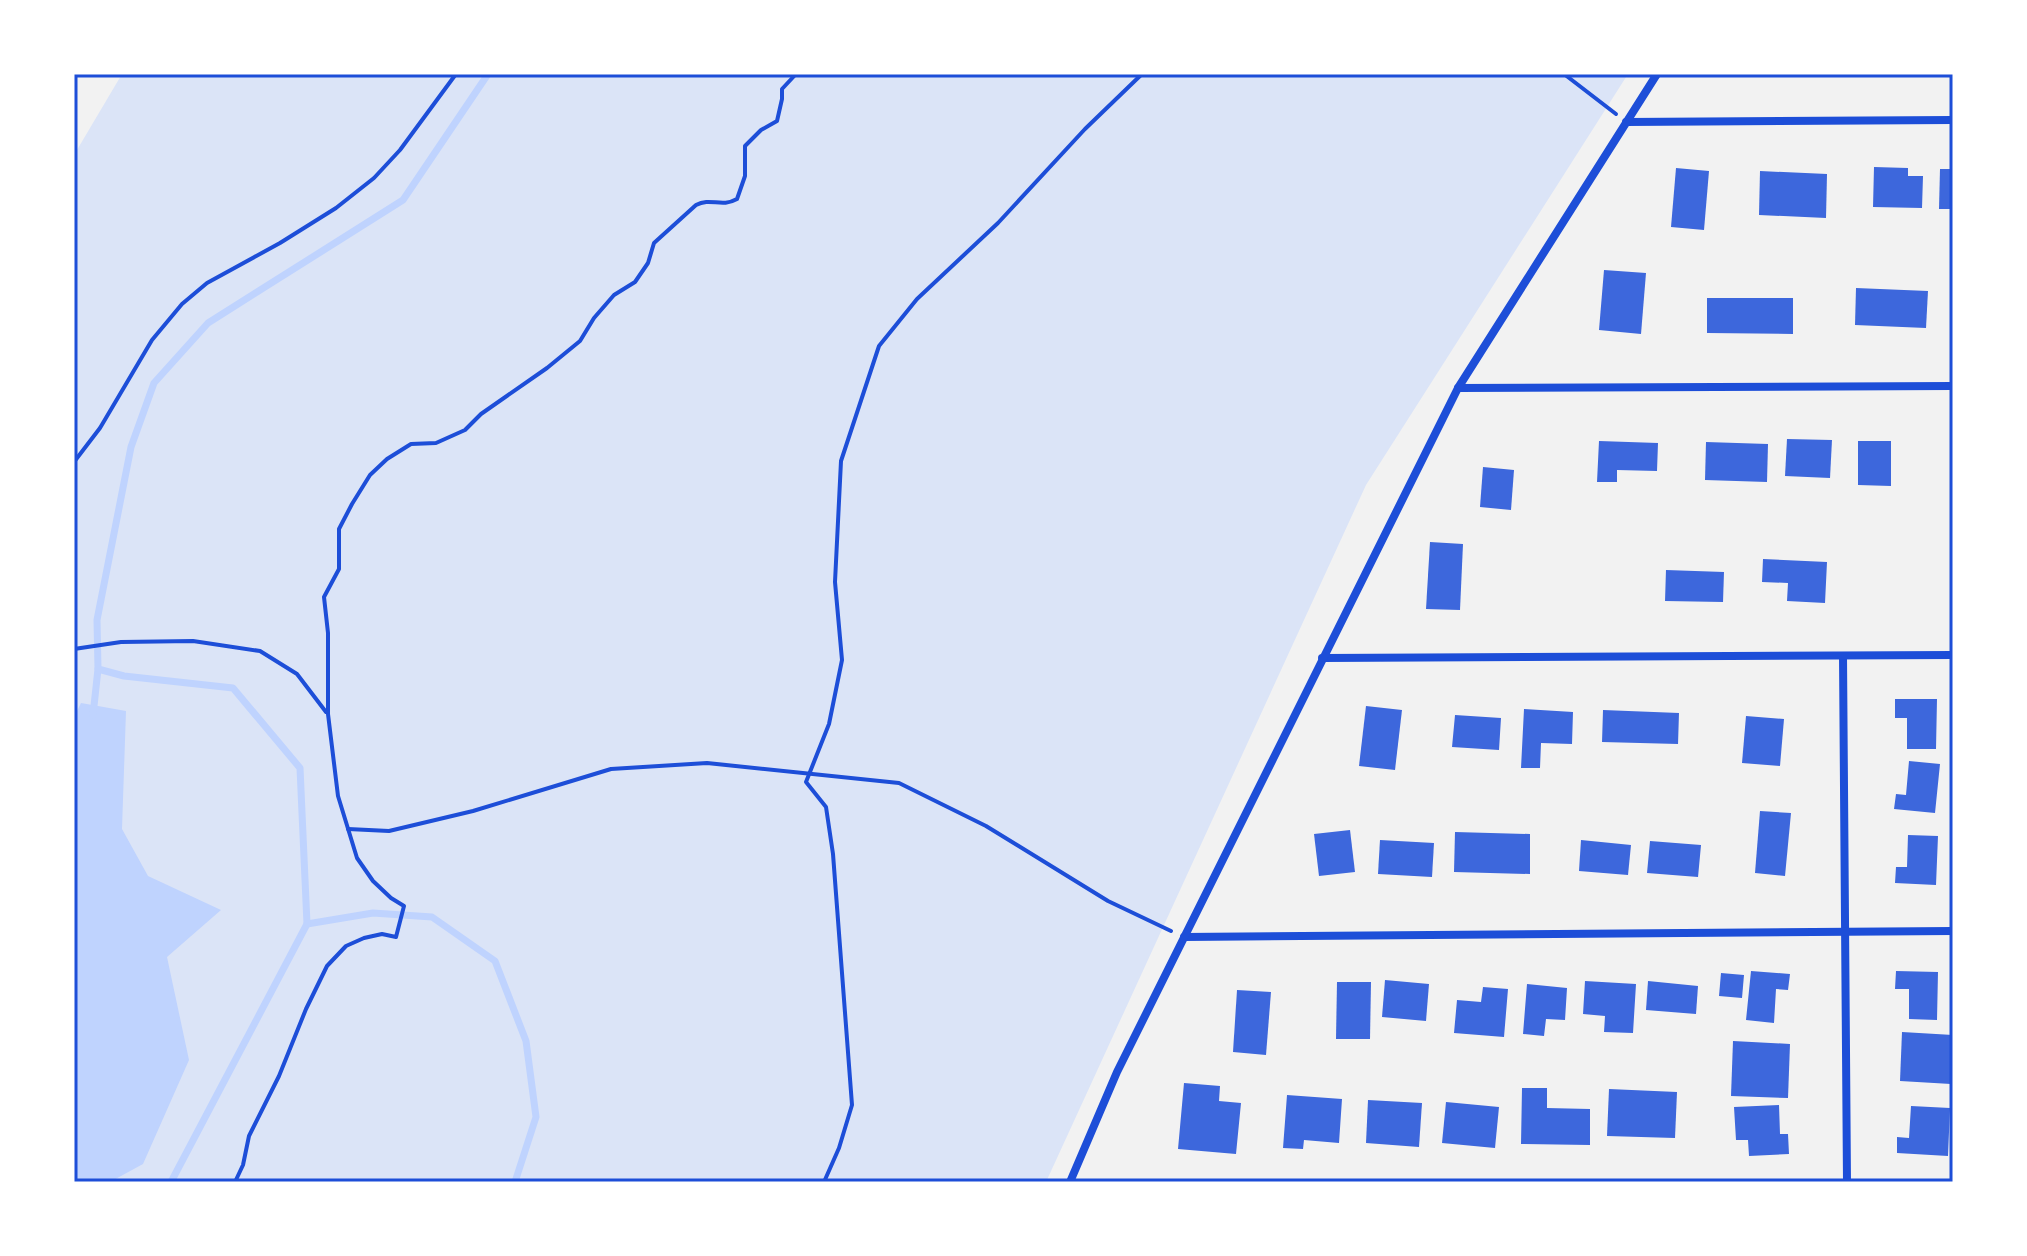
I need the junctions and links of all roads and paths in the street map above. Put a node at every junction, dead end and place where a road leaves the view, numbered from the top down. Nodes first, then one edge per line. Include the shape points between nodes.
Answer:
1 (456, 74) edge
2 (796, 74) edge
3 (1142, 74) edge
4 (1564, 74) edge
5 (1657, 74) edge
6 (1953, 120) edge
7 (1626, 122) junction
8 (1953, 386) edge
9 (1458, 388) junction
10 (74, 462) edge
11 (74, 649) edge
12 (1953, 655) edge
13 (1843, 656) junction
14 (1322, 658) junction
15 (328, 714) junction
16 (809, 774) junction
17 (348, 829) junction
18 (1953, 931) edge
19 (1845, 932) junction
20 (1184, 937) junction
21 (235, 1182) edge
22 (824, 1182) edge
23 (1070, 1182) edge
24 (1847, 1182) edge

1 - 10 path via 374,178 336,208 207,283 182,304 152,340
2 - 15 path via 782,89 777,121 745,146 745,176 737,199 728,204 704,201 664,232 635,282 614,295 580,341 465,430 436,443 411,444 370,475 339,529 339,569 324,597
3 - 16 path via 917,299 879,346 841,461 835,582 842,660 829,724
4 - 7 path
5 - 7 street
6 - 7 street
7 - 9 street
8 - 9 street
9 - 14 street
11 - 15 path via 193,641 260,651 297,674
12 - 13 street
13 - 14 street
13 - 19 street
14 - 20 street
15 - 17 path via 338,796
16 - 17 path via 707,763 611,769 389,831
16 - 20 path via 899,783 986,826 1108,901
16 - 22 path via 806,782 826,807 833,854 852,1105
17 - 21 path via 357,858 373,881 404,906 398,931 396,937 382,934 346,946 327,966 249,1136
18 - 19 street
19 - 20 street
19 - 24 street
20 - 23 street

